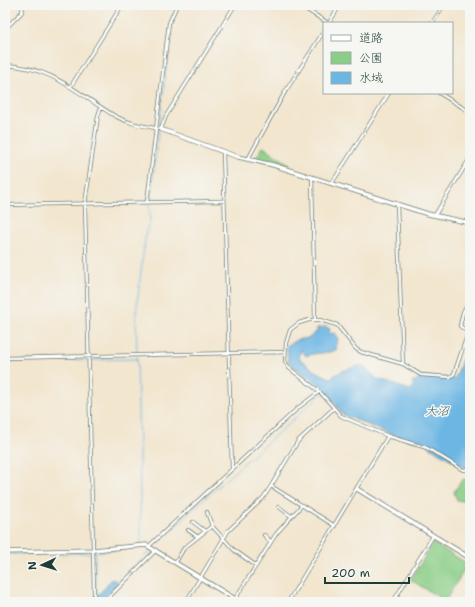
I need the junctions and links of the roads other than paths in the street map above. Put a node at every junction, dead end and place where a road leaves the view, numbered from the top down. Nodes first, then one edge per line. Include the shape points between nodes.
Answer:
1 (23, 5) edge
2 (122, 5) edge
3 (177, 5) edge
4 (235, 5) edge
5 (299, 5) edge
6 (340, 5) edge
7 (444, 5) edge
8 (326, 22) edge
9 (329, 22) edge
10 (433, 22) edge
11 (5, 29) edge
12 (323, 33) edge
13 (5, 65) edge
14 (72, 86) junction
15 (388, 94) edge
16 (441, 94) edge
17 (101, 107) junction
18 (470, 112) edge
19 (158, 128) junction
20 (223, 152) junction
21 (470, 158) edge
22 (248, 159) junction
23 (312, 177) junction
24 (332, 183) junction
25 (223, 201) junction
26 (149, 202) junction
27 (397, 203) junction
28 (85, 204) junction
29 (5, 206) edge
30 (435, 215) junction
31 (470, 223) edge
32 (470, 300) edge
33 (315, 320) junction
34 (469, 334) edge
35 (285, 352) junction
36 (230, 353) junction
37 (89, 356) junction
38 (5, 358) edge
39 (403, 364) junction
40 (321, 393) junction
41 (334, 408) junction
42 (388, 436) junction
43 (232, 469) junction
44 (470, 469) edge
45 (271, 486) junction
46 (357, 489) junction
47 (302, 505) junction
48 (279, 507) dead end
49 (207, 512) dead end
50 (291, 516) junction
51 (193, 522) dead end
52 (212, 526) junction
53 (335, 526) junction
54 (188, 530) dead end
55 (205, 531) junction
56 (264, 535) dead end
57 (433, 536) junction
58 (198, 537) junction
59 (224, 539) junction
60 (271, 542) junction
61 (153, 548) junction
62 (93, 550) junction
63 (5, 552) edge
64 (470, 558) edge
65 (176, 562) junction
66 (255, 565) junction
67 (200, 578) junction
68 (5, 592) edge
69 (235, 599) junction
70 (5, 602) edge
71 (86, 602) edge
72 (104, 602) edge
73 (186, 602) edge
74 (240, 602) edge
75 (288, 602) edge
76 (393, 602) edge

1 - 11 street via 22,12
2 - 14 street
3 - 19 street via 169,22
4 - 19 street
5 - 8 street
6 - 9 street
7 - 10 street
12 - 22 street via 285,92
13 - 14 street via 31,69
14 - 17 street
15 - 24 street
16 - 18 street
17 - 19 street via 131,123
17 - 28 street
19 - 20 street
19 - 26 street
20 - 22 street
20 - 25 street
21 - 30 street
22 - 23 street
23 - 24 street
23 - 33 street
24 - 27 street
25 - 26 street
25 - 36 street via 226,324
26 - 28 street
27 - 30 street
27 - 39 street
28 - 29 street
28 - 37 street
30 - 31 street
32 - 34 street via 463,312 460,326
33 - 35 street via 304,321 290,330
33 - 39 street via 337,325 358,351
34 - 39 street via 452,376 421,375
35 - 36 street
35 - 40 street via 285,362 289,368
36 - 37 street
36 - 43 street
37 - 38 street
37 - 62 street
40 - 41 street
40 - 43 street via 298,408
41 - 42 street via 341,416
41 - 45 street via 298,441
42 - 44 street via 426,448 463,470
42 - 46 street
43 - 61 street
45 - 47 street
45 - 59 street via 264,498 228,531
46 - 53 street
46 - 57 street
47 - 50 street
47 - 53 street
48 - 50 street
49 - 52 street
50 - 60 street
51 - 55 street
52 - 55 street
52 - 59 street
53 - 75 street
54 - 58 street
55 - 58 street
56 - 60 street
57 - 64 street
57 - 76 street
58 - 65 street via 184,548
59 - 66 street via 234,550
59 - 67 street
60 - 66 street
61 - 62 street via 141,544
61 - 65 street
61 - 72 street
62 - 63 street
62 - 71 street via 94,596
65 - 67 street
66 - 69 street
67 - 69 street
67 - 73 street
68 - 70 street
69 - 74 street

